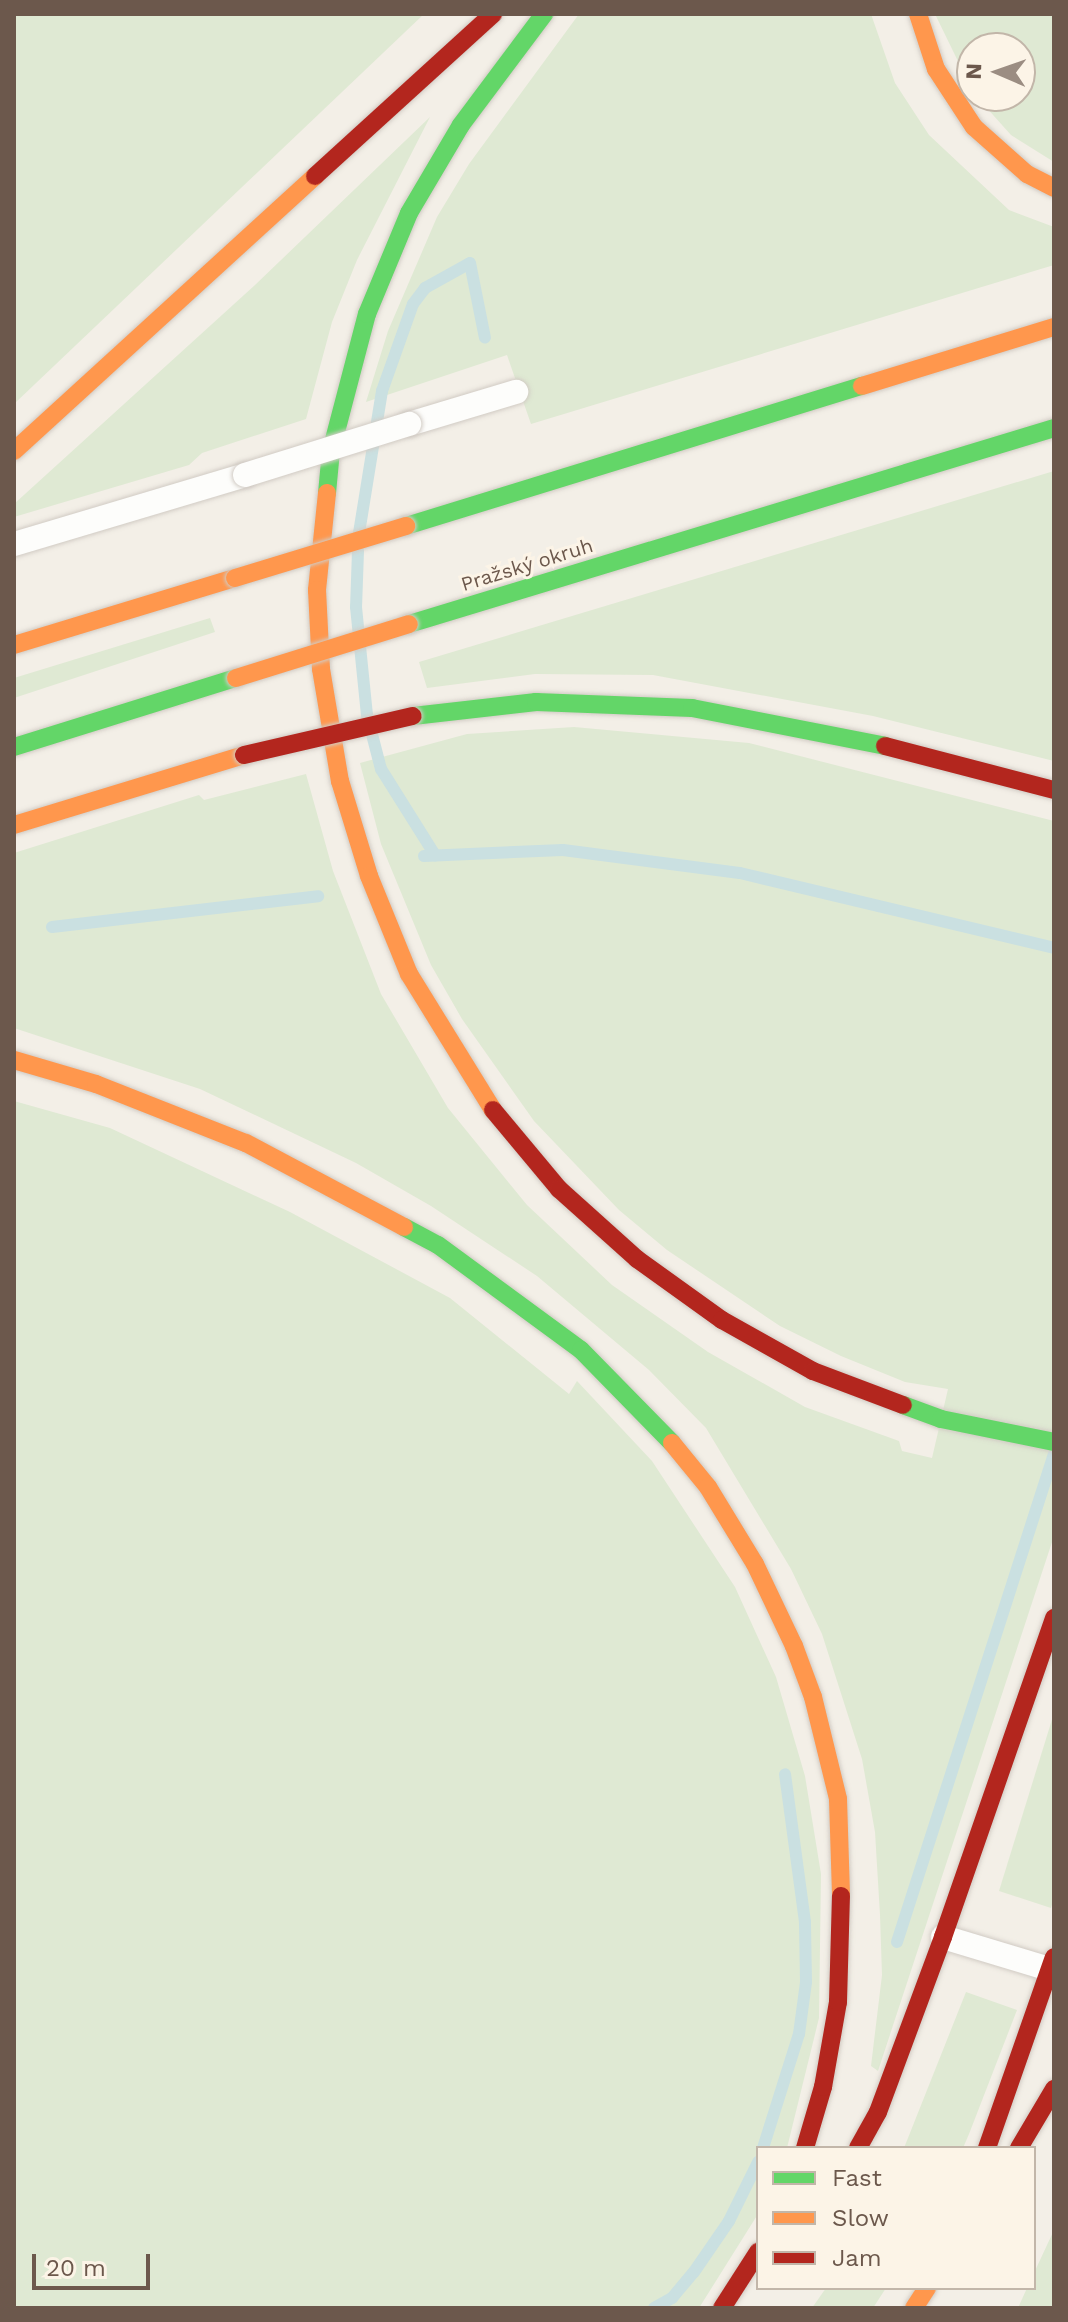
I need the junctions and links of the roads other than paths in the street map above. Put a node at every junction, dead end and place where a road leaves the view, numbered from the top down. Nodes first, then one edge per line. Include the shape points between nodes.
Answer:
1 (493, 14) edge
2 (544, 14) edge
3 (918, 14) edge
4 (1054, 188) edge
5 (1054, 327) edge
6 (516, 392) dead end
7 (1054, 428) edge
8 (14, 451) edge
9 (14, 544) edge
10 (14, 645) edge
11 (14, 747) edge
12 (1054, 790) edge
13 (14, 825) edge
14 (14, 1060) edge
15 (1054, 1442) edge
16 (1054, 1618) edge
17 (943, 1937) junction
18 (1052, 1963) edge
19 (1054, 2089) edge
20 (806, 2146) edge
21 (859, 2146) edge
22 (988, 2146) edge
23 (1020, 2146) edge
24 (756, 2255) edge
25 (926, 2290) edge
26 (722, 2308) edge
27 (912, 2308) edge

1 - 8 main road
2 - 15 main road via 461,125 409,213 367,314 341,406 322,516 317,590 321,669 351,825 387,924 433,1020 490,1107 559,1189 637,1259 733,1327 813,1371 941,1419
3 - 4 main road via 936,69 974,127 1027,174
5 - 10 main road, bridge
6 - 9 lane, bridge
7 - 11 main road, Pražský okruh, bridge
12 - 13 main road, bridge via 845,736 692,708 536,702 413,716 244,755
14 - 20 main road via 96,1084 246,1143 438,1245 518,1299 599,1366 652,1418 708,1487 755,1564 794,1646 813,1697 838,1799 838,2002 823,2087
16 - 17 main road
17 - 18 lane
17 - 21 main road via 878,2112
18 - 22 main road
19 - 23 main road
24 - 26 main road
25 - 27 main road

